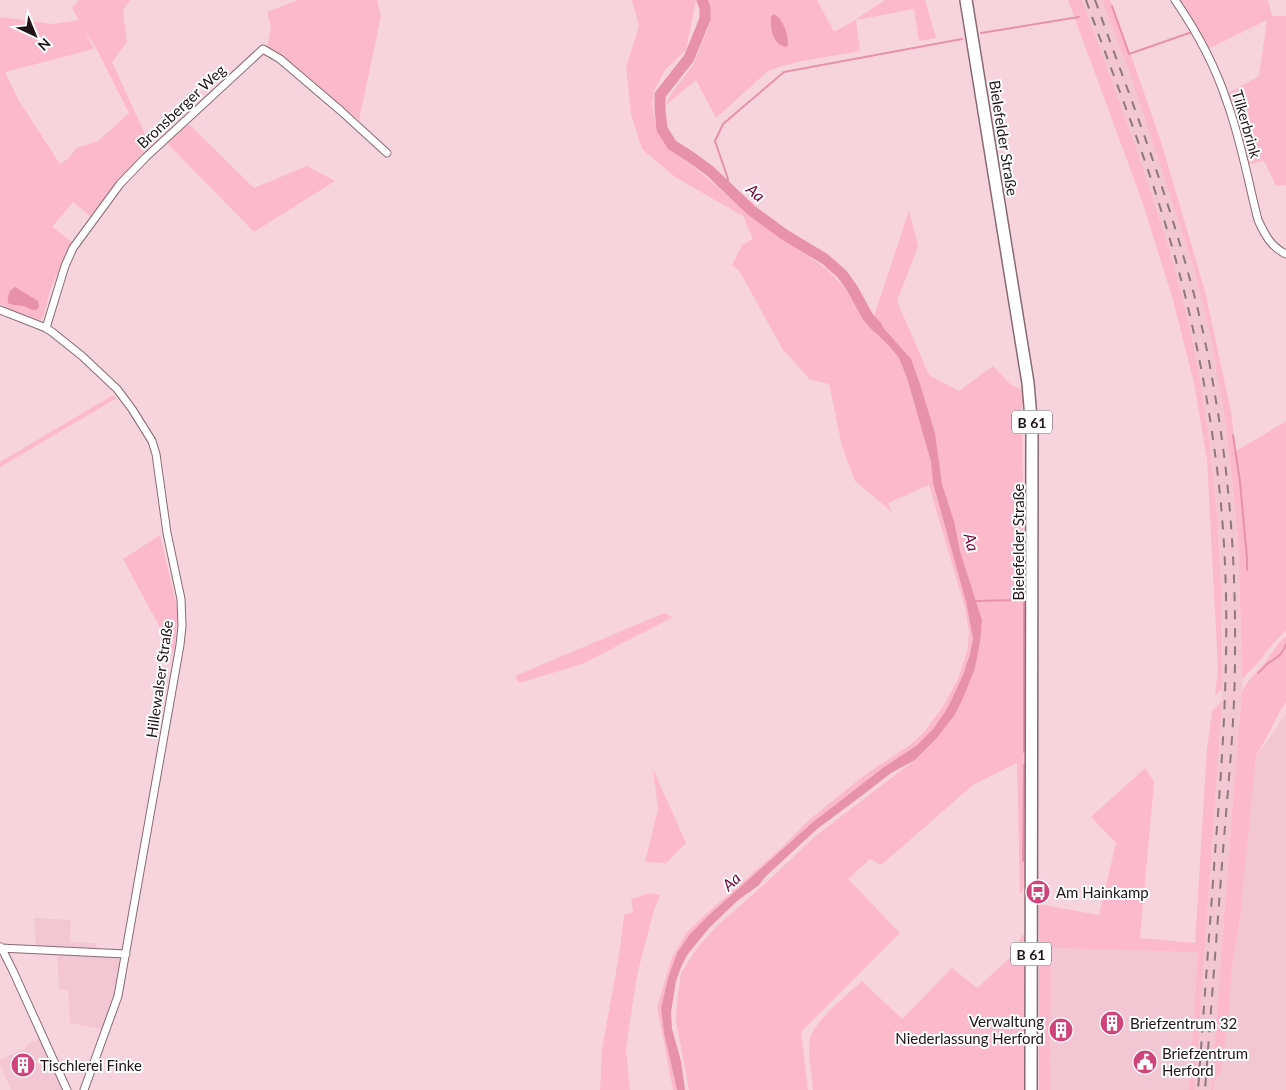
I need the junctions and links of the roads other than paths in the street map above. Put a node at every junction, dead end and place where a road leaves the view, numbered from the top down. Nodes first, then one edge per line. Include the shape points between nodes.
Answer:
1 (966, 0) edge
2 (1176, 0) edge
3 (387, 153) dead end
4 (1286, 254) edge
5 (0, 310) edge
6 (46, 328) junction
7 (0, 947) edge
8 (126, 954) junction
9 (67, 1090) edge
10 (84, 1090) edge
11 (1031, 1090) edge

1 - 11 main road, Bielefelder Straße / B 61 via 1032,423
2 - 4 street, Tilkerbrink via 1194,27 1227,101 1262,229 1271,243
3 - 6 street, Bronsberger Weg via 280,59 263,49 120,184 73,248
5 - 6 street, Hillewalser Straße
6 - 8 street, Hillewalser Straße via 82,356 117,390 147,432 156,454 167,533 181,599 180,645
7 - 8 street
7 - 9 street
8 - 10 street, Hillewalser Straße via 118,996

